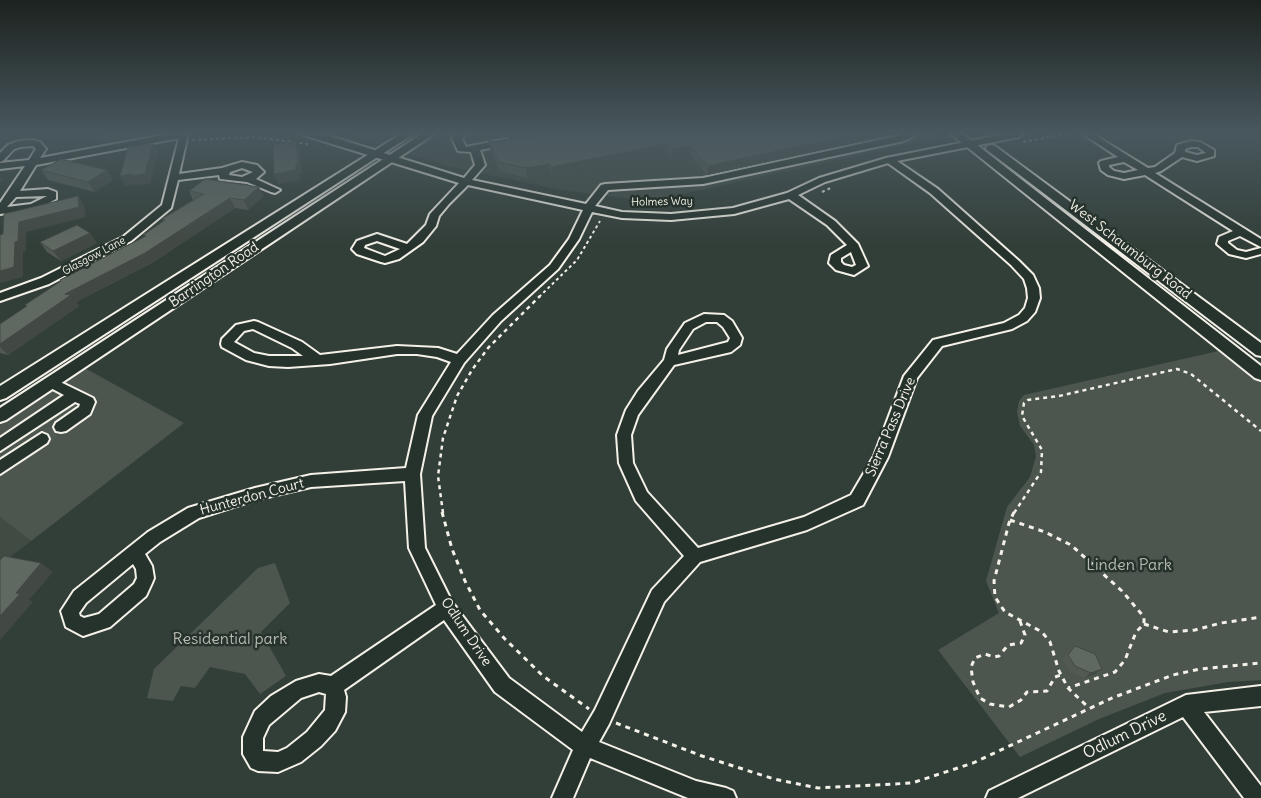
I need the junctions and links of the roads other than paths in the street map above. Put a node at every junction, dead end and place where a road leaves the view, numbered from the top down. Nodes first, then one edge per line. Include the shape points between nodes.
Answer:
1 (26, 171) edge
2 (176, 171) edge
3 (223, 171) edge
4 (225, 171) edge
5 (258, 171) edge
6 (350, 171) edge
7 (372, 171) edge
8 (431, 171) edge
9 (475, 171) edge
10 (749, 171) edge
11 (851, 171) edge
12 (905, 171) edge
13 (1013, 171) edge
14 (1017, 171) edge
15 (1109, 171) edge
16 (1148, 171) edge
17 (1145, 172) junction
18 (174, 178) junction
19 (248, 179) junction
20 (466, 182) junction
21 (275, 190) dead end
22 (13, 194) junction
23 (795, 198) junction
24 (0, 210) edge
25 (586, 214) junction
26 (1240, 232) junction
27 (1261, 244) edge
28 (854, 246) dead end
29 (408, 248) dead end
30 (1261, 251) edge
31 (0, 297) edge
32 (1261, 351) edge
33 (317, 360) junction
34 (459, 360) junction
35 (670, 361) junction
36 (1261, 374) edge
37 (52, 383) junction
38 (0, 394) edge
39 (74, 394) junction
40 (0, 416) edge
41 (61, 427) tunnel mouth
42 (42, 439) tunnel mouth
43 (0, 445) edge
44 (0, 468) edge
45 (412, 474) junction
46 (134, 553) junction
47 (695, 556) junction
48 (446, 608) junction
49 (333, 686) junction
50 (1261, 696) edge
51 (1186, 705) junction
52 (585, 746) junction
53 (562, 798) edge
54 (726, 798) edge
55 (996, 798) edge
56 (1256, 798) edge

1 - 22 street
2 - 18 street, Glasgow Lane
3 - 18 street
4 - 19 street via 226,178
5 - 19 street
6 - 38 main road, Barrington Road
7 - 37 main road, Barrington Road
8 - 20 street, Holmes Way
9 - 20 street
10 - 25 street, Odlum Drive via 703,181 605,188
11 - 23 street, Holmes Way via 822,180
12 - 47 street, Sierra Pass Drive via 934,191 1016,263 1033,288 1031,309 1008,326 938,343 911,376 881,457 857,500 807,523
13 - 36 main road, West Schaumburg Road
14 - 32 main road, West Schaumburg Road
15 - 17 street via 1121,176
16 - 17 street
17 - 26 street
18 - 31 street, Glasgow Lane via 167,206 127,239 45,281
19 - 21 street
20 - 25 street, Holmes Way
20 - 29 street via 445,202 431,226
22 - 24 street
22 - 24 lane via 48,192 52,198 34,207
23 - 25 street, Holmes Way via 734,211 671,217
23 - 28 street via 831,223
25 - 34 street, Odlum Drive via 574,239 554,267 497,318
26 - 27 street
26 - 30 street via 1223,239 1222,244 1233,252 1246,255
33 - 33 street via 297,345 254,325 240,328 228,339 230,347 251,357 288,362
33 - 34 street via 417,350
34 - 45 street, Odlum Drive via 425,415
35 - 35 street via 726,349 734,345 736,338 725,321 715,317 704,318 686,329 673,349
35 - 47 street via 656,376 632,414 624,435 626,463 641,496
37 - 39 street
37 - 40 main road, Barrington Road
39 - 41 street via 88,402 88,406
39 - 43 street
42 - 44 street
45 - 46 street, Hunterdon Court via 311,481 255,494 194,513
45 - 48 street, Odlum Drive via 417,548
46 - 46 street, Hunterdon Court via 80,597 70,610 72,621 83,627 104,621 140,590 146,578 144,566
47 - 52 street via 658,596 602,717
48 - 49 street
48 - 52 street, Odlum Drive via 502,685
49 - 49 street via 319,683 302,687 270,710 262,718 253,737 253,754 258,760 278,762 294,755 314,739 335,712
50 - 51 street, Odlum Drive
51 - 55 street, Odlum Drive
51 - 56 street
52 - 53 street
52 - 54 street, Odlum Drive via 696,791

